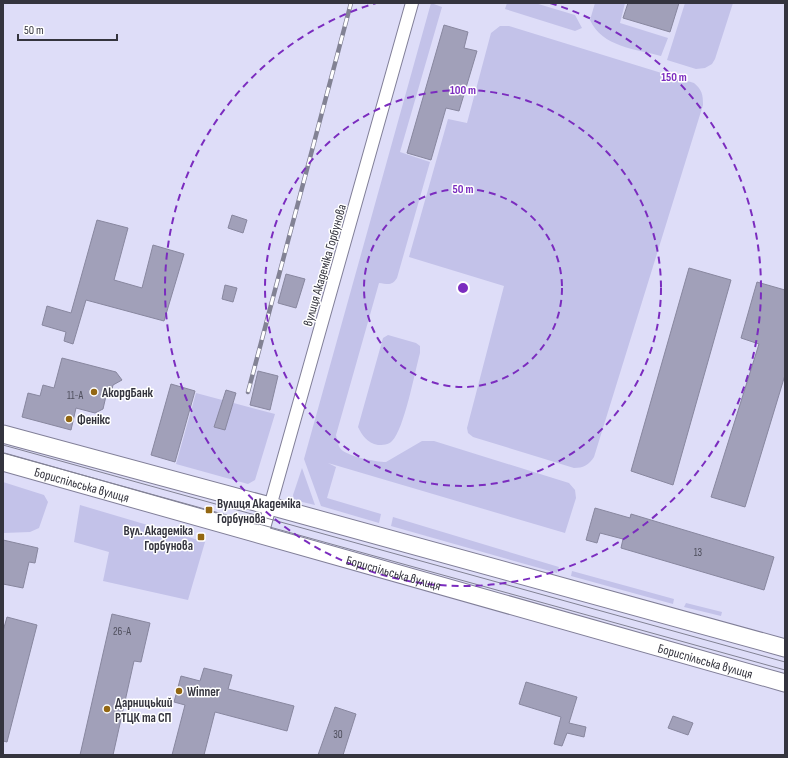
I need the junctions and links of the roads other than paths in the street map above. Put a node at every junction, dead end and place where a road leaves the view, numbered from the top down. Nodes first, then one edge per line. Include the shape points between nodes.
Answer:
1 (412, 3) edge
2 (3, 434) edge
3 (3, 462) edge
4 (270, 506) junction
5 (262, 535) junction
6 (785, 648) edge
7 (785, 683) edge

1 - 4 street, вулиця Академіка Горбунова
2 - 4 main road, Бориспільська вулиця
3 - 5 main road, Бориспільська вулиця
4 - 5 street, вулиця Академіка Горбунова
4 - 6 main road, Бориспільська вулиця
5 - 7 main road, Бориспільська вулиця

